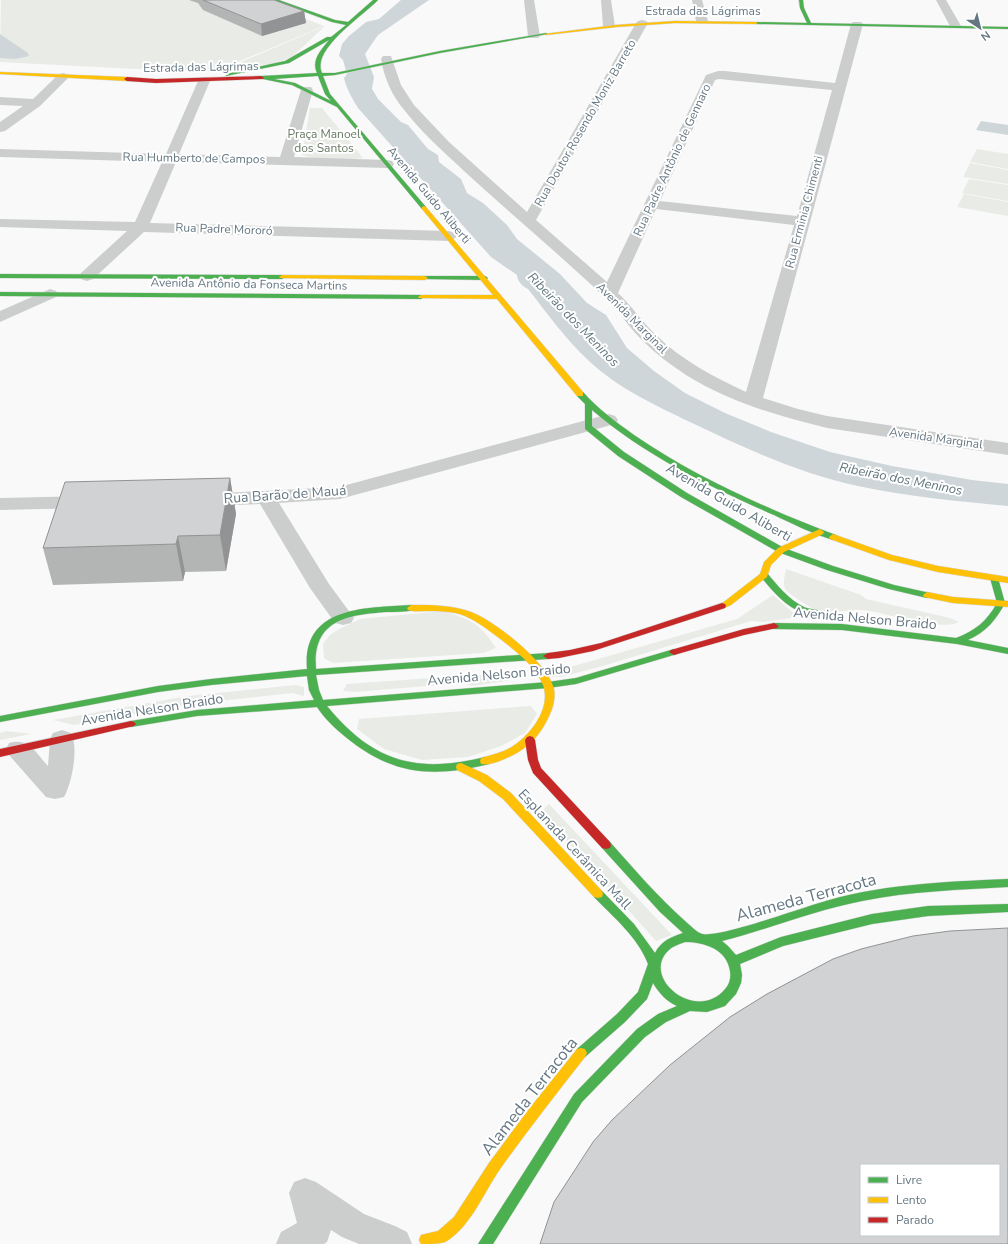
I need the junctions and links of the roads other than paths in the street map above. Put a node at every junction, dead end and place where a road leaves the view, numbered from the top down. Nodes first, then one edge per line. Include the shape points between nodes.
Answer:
1 (275, 0) edge
2 (376, 0) edge
3 (529, 0) edge
4 (606, 0) edge
5 (697, 0) edge
6 (801, 0) edge
7 (940, 0) edge
8 (702, 21) junction
9 (642, 23) junction
10 (809, 23) junction
11 (350, 24) junction
12 (857, 24) junction
13 (609, 26) junction
14 (955, 26) junction
15 (1008, 28) edge
16 (335, 35) junction
17 (534, 36) junction
18 (383, 62) junction
19 (0, 66) edge
20 (0, 73) edge
21 (320, 73) junction
22 (228, 75) junction
23 (64, 77) junction
24 (262, 78) junction
25 (204, 81) junction
26 (838, 87) junction
27 (307, 90) junction
28 (0, 101) edge
29 (36, 103) junction
30 (340, 108) junction
31 (0, 128) edge
32 (0, 152) edge
33 (171, 158) junction
34 (286, 161) junction
35 (387, 164) junction
36 (652, 204) junction
37 (802, 221) junction
38 (528, 222) junction
39 (0, 223) edge
40 (141, 226) junction
41 (449, 236) junction
42 (0, 276) edge
43 (86, 276) junction
44 (377, 277) junction
45 (485, 278) junction
46 (610, 293) junction
47 (0, 294) edge
48 (50, 294) junction
49 (374, 297) junction
50 (498, 297) junction
51 (0, 317) edge
52 (753, 400) junction
53 (589, 404) junction
54 (609, 420) junction
55 (588, 427) junction
56 (1008, 449) edge
57 (266, 498) junction
58 (183, 500) edge
59 (109, 502) edge
60 (0, 504) edge
61 (820, 532) junction
62 (780, 550) junction
63 (764, 575) junction
64 (994, 578) junction
65 (1008, 580) edge
66 (1005, 604) edge
67 (343, 618) junction
68 (888, 632) junction
69 (957, 641) junction
70 (1008, 651) edge
71 (528, 658) junction
72 (312, 672) junction
73 (548, 685) junction
74 (319, 702) junction
75 (3, 719) edge
76 (28, 722) dead end
77 (56, 735) junction
78 (530, 740) junction
79 (9, 751) edge
80 (461, 767) junction
81 (1008, 883) edge
82 (1008, 908) edge
83 (696, 937) junction
84 (708, 940) junction
85 (734, 961) junction
86 (654, 965) junction
87 (688, 1006) junction
88 (310, 1240) edge
89 (413, 1242) edge
90 (447, 1244) edge
91 (485, 1244) edge

1 - 11 main road via 334,21
2 - 11 main road, Avenida Guido Aliberti
3 - 17 street
4 - 13 street
5 - 8 street
6 - 10 main road
7 - 14 street
8 - 9 main road, Estrada das Lágrimas
8 - 10 main road, Estrada das Lágrimas
9 - 13 main road, Estrada das Lágrimas
9 - 38 street, Rua Doutor Rosendo Moniz Barreto
10 - 12 main road, Estrada das Lágrimas
11 - 16 main road, Avenida Guido Aliberti
12 - 14 main road, Estrada das Lágrimas
12 - 26 street, Rua Erminia Chimenti
13 - 17 main road, Estrada das Lágrimas
14 - 15 main road, Estrada das Lágrimas
16 - 21 main road, Avenida Guido Aliberti via 320,52 317,65
16 - 22 main road via 287,62
17 - 18 main road, Estrada das Lágrimas
18 - 21 main road, Estrada das Lágrimas
18 - 38 street, Avenida Marginal via 409,107 439,140
19 - 22 main road, Estrada das Lágrimas
20 - 23 main road, Estrada das Lágrimas
21 - 22 main road, Estrada das Lágrimas
21 - 24 main road, Estrada das Lágrimas
21 - 30 main road, Avenida Guido Aliberti via 328,94
23 - 25 main road, Estrada das Lágrimas
23 - 29 street
24 - 25 main road, Estrada das Lágrimas
24 - 27 main road via 286,82
25 - 33 street
26 - 36 street, Rua Padre Antônio de Gennaro via 725,75 710,78
26 - 37 street, Rua Erminia Chimenti
27 - 30 main road
27 - 34 street
28 - 29 street
29 - 31 street
30 - 35 main road, Avenida Guido Aliberti
32 - 33 street, Rua Humberto de Campos
33 - 34 street, Rua Humberto de Campos
33 - 40 street
34 - 35 street, Rua Humberto de Campos
35 - 41 main road, Avenida Guido Aliberti
36 - 37 street
36 - 46 street, Rua Padre Antônio de Gennaro
37 - 52 street, Rua Erminia Chimenti
38 - 46 street, Avenida Marginal
39 - 40 street, Rua Padre Mororó
40 - 41 street, Rua Padre Mororó
40 - 43 street
41 - 45 main road, Avenida Guido Aliberti
42 - 43 main road, Avenida Antônio da Fonseca Martins
43 - 44 main road, Avenida Antônio da Fonseca Martins
44 - 45 main road, Avenida Antônio da Fonseca Martins
44 - 49 main road
45 - 50 main road, Avenida Guido Aliberti
46 - 52 street, Avenida Marginal via 649,338 670,356 724,388
47 - 48 main road, Avenida Antônio da Fonseca Martins
48 - 49 main road, Avenida Antônio da Fonseca Martins
48 - 51 street
49 - 50 main road, Avenida Antônio da Fonseca Martins
50 - 53 main road, Avenida Guido Aliberti
52 - 56 street, Avenida Marginal via 772,408 827,422
53 - 54 main road, Avenida Guido Aliberti
53 - 55 main road
54 - 55 street, Rua Barão de Mauá
54 - 61 main road, Avenida Guido Aliberti via 651,450 718,488
55 - 57 street, Rua Barão de Mauá via 354,490
55 - 62 main road, Avenida Guido Aliberti via 621,454 684,495
57 - 58 street, Rua Barão de Mauá
57 - 67 street
59 - 60 street
61 - 62 main road, Avenida Nelson Braido
61 - 64 main road, Avenida Guido Aliberti via 889,557 938,569
62 - 63 main road, Avenida Nelson Braido via 767,564
62 - 66 main road, Avenida Guido Aliberti via 892,587 953,600
63 - 68 main road via 784,598 807,611
63 - 71 main road, Avenida Nelson Braido via 728,603 698,615 604,645 561,655
64 - 65 main road, Avenida Guido Aliberti
64 - 66 main road
66 - 69 main road, Avenida Nelson Braido via 982,630
67 - 71 main road via 385,610 454,610 482,621
67 - 72 main road via 327,625 312,642
68 - 69 main road, Avenida Nelson Braido
68 - 73 main road, Avenida Nelson Braido via 794,625 765,627 594,677
69 - 70 main road
71 - 72 main road, Avenida Nelson Braido
71 - 73 main road
72 - 74 main road via 315,694
72 - 75 main road, Avenida Nelson Braido via 158,689
73 - 74 main road, Avenida Nelson Braido
73 - 78 main road via 550,697 547,710 541,725
74 - 77 main road, Avenida Nelson Braido via 197,713
74 - 80 main road via 360,745 384,759 423,768
75 - 76 main road
77 - 79 main road, Avenida Nelson Braido
77 - 79 street via 60,770 55,790
78 - 80 main road via 509,753
78 - 83 main road, Esplanada Cerâmica Mall via 537,770 664,909
80 - 86 main road, Esplanada Cerâmica Mall via 483,778 507,796 634,933 652,956
81 - 84 main road, Alameda Terracota via 909,888 842,900
82 - 85 main road via 928,910 872,919 781,942
83 - 84 main road
83 - 86 main road via 672,941 663,947
84 - 85 main road via 719,945
85 - 87 main road via 737,982 725,999 714,1005
86 - 87 main road via 654,976 659,986 672,998
86 - 89 main road, Alameda Terracota via 644,995 583,1050 494,1167 459,1222 440,1237
87 - 91 main road via 662,1018 640,1033 578,1098
88 - 89 street via 305,1193 354,1226 384,1237
89 - 90 main road via 440,1241

